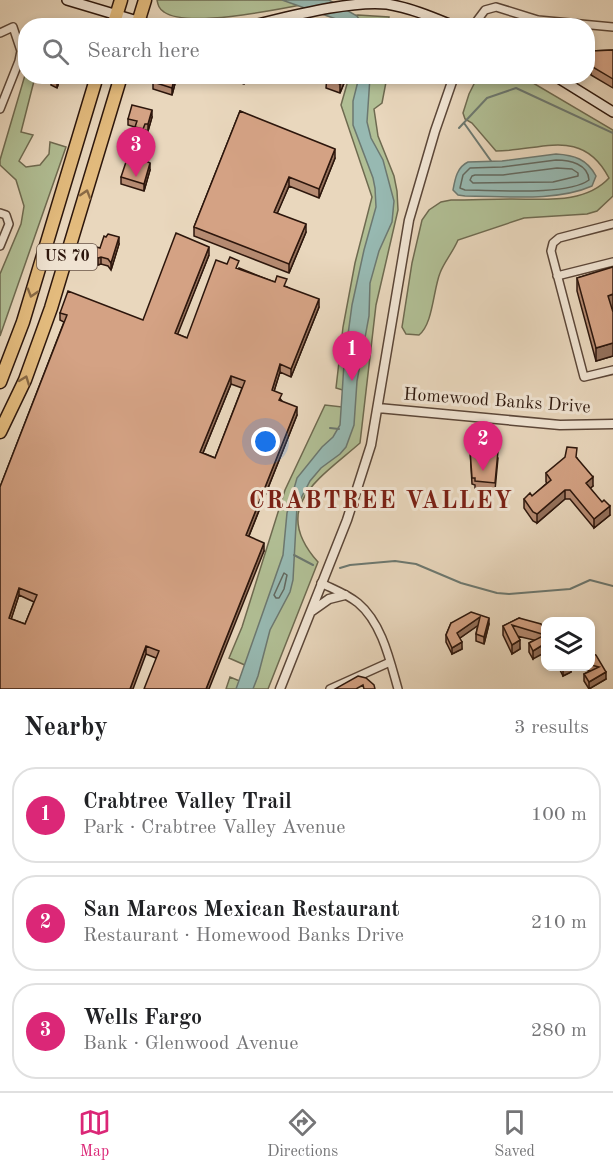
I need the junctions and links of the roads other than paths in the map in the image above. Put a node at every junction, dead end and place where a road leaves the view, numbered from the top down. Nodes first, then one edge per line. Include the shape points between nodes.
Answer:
1 (67, 0) edge
2 (121, 0) edge
3 (145, 0) edge
4 (371, 2) edge
5 (110, 18) edge
6 (116, 18) edge
7 (140, 18) edge
8 (284, 18) edge
9 (434, 18) edge
10 (479, 18) edge
11 (532, 18) edge
12 (595, 25) edge
13 (613, 27) edge
14 (0, 33) edge
15 (18, 42) edge
16 (18, 64) edge
17 (96, 84) edge
18 (120, 84) edge
19 (451, 84) edge
20 (568, 84) edge
21 (0, 109) edge
22 (613, 112) edge
23 (0, 213) edge
24 (613, 224) edge
25 (0, 246) edge
26 (613, 262) edge
27 (558, 276) junction
28 (613, 370) edge
29 (0, 382) edge
30 (378, 408) junction
31 (613, 424) edge
32 (0, 432) edge
33 (321, 583) junction
34 (345, 595) junction
35 (312, 611) junction
36 (390, 662) junction
37 (280, 689) edge
38 (330, 689) edge
39 (398, 689) edge

1 - 5 main road
2 - 6 highway
3 - 7 highway
4 - 8 main road
4 - 9 main road
10 - 11 street via 485,10 496,7
12 - 13 street
14 - 15 street via 13,27
16 - 21 street
17 -> 29 highway, US 70 via 24,322
32 -> 18 highway, US 70 via 25,380 51,308
19 - 30 street via 409,220
20 - 22 main road
23 - 25 street via 6,215 9,224
24 - 27 street via 555,240 551,251
26 - 27 street
27 - 28 street via 584,377
30 - 31 street, Homewood Banks Drive via 560,425
30 - 33 street via 371,445 347,520
33 - 34 street
33 - 35 street
34 - 35 street via 329,599
34 - 36 street via 372,619
35 - 37 street
36 - 38 street
36 - 39 street

